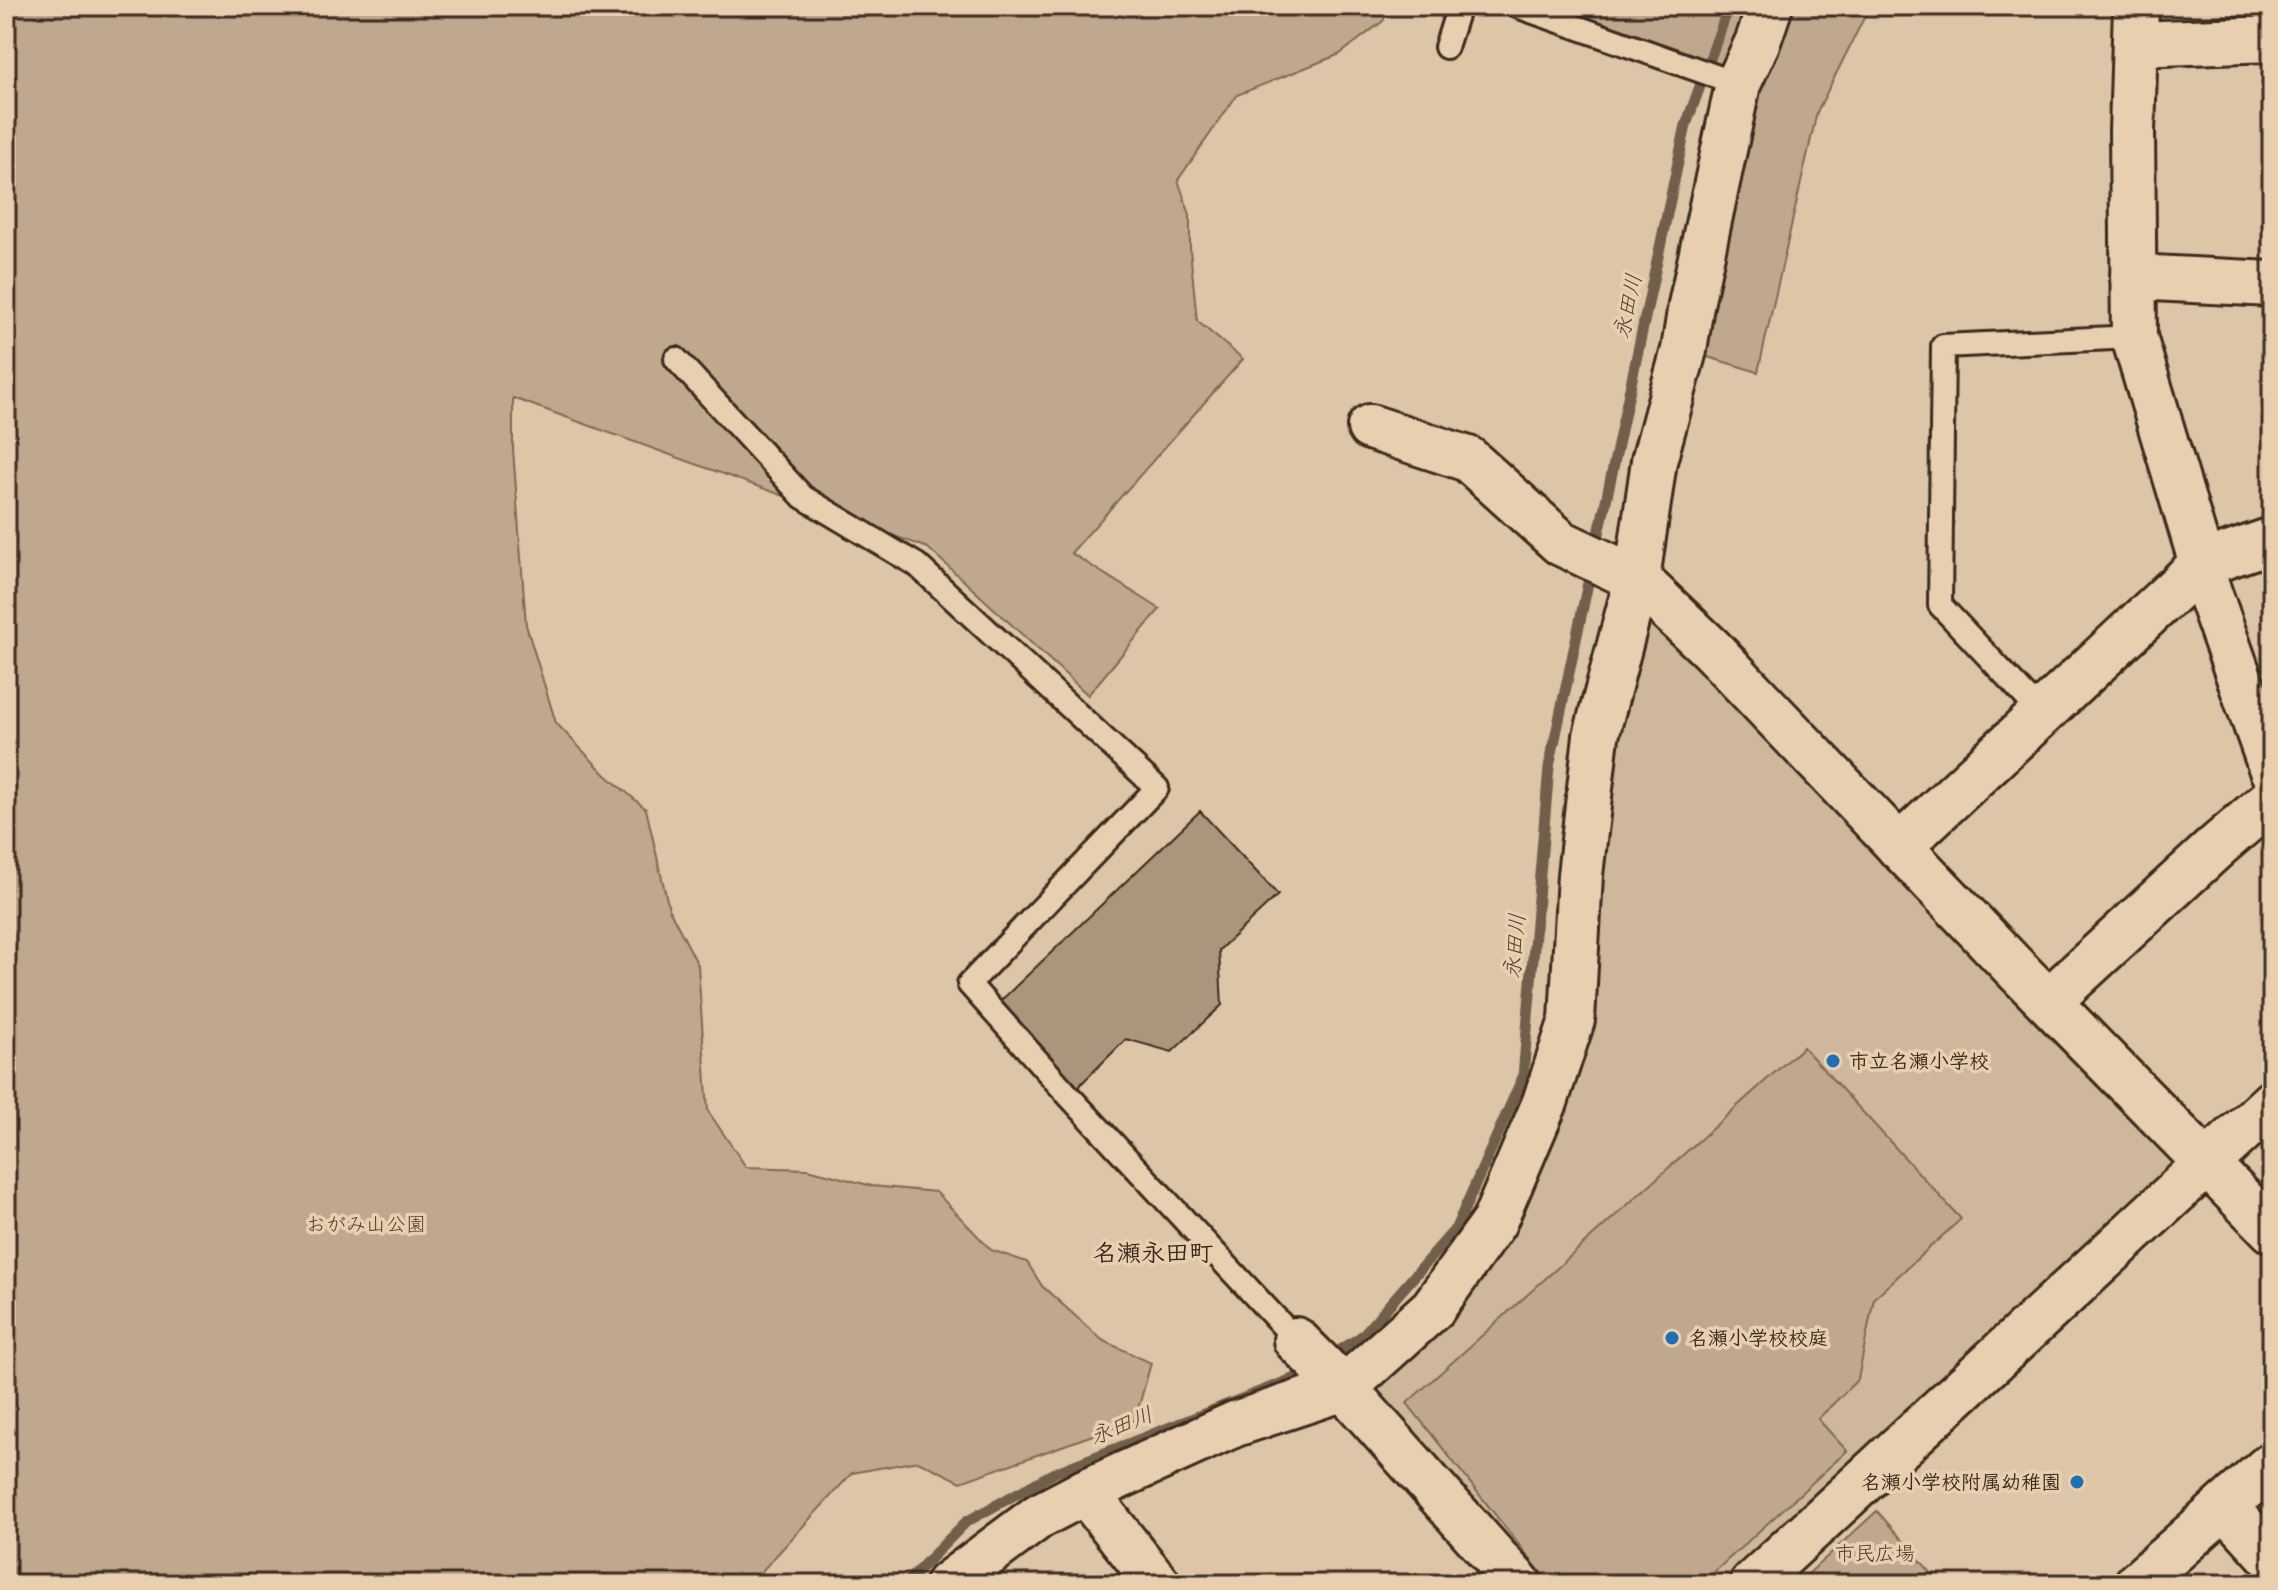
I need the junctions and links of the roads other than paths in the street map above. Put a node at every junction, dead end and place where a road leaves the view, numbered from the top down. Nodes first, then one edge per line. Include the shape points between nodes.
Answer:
1 (1459, 6) edge
2 (1517, 6) edge
3 (1770, 6) edge
4 (2135, 25) edge
5 (2272, 39) edge
6 (1446, 47) dead end
7 (1738, 84) junction
8 (2133, 277) junction
9 (2272, 284) edge
10 (2134, 337) junction
11 (676, 359) dead end
12 (1370, 427) dead end
13 (2272, 540) edge
14 (2202, 564) junction
15 (1637, 579) junction
16 (2042, 714) junction
17 (2272, 770) edge
18 (2272, 799) edge
19 (1899, 847) junction
20 (2049, 1001) junction
21 (2272, 1103) edge
22 (2208, 1162) junction
23 (2272, 1230) edge
24 (1296, 1340) joint
25 (1344, 1388) junction
26 (2272, 1464) edge
27 (1085, 1492) junction
28 (2225, 1506) junction
29 (2272, 1558) edge
30 (948, 1584) edge
31 (1158, 1584) edge
32 (1519, 1584) edge
33 (1752, 1584) edge
34 (2137, 1584) edge

1 - 6 lane
2 - 7 lane
3 - 7 street
4 - 5 street
4 - 8 street
7 - 15 street via 1684,350 1654,461
8 - 9 street
8 - 10 street
10 - 14 street
10 - 16 lane via 1943,346 1940,605
11 - 24 lane via 803,497 917,565 1157,788 969,984
12 - 15 street via 1468,459 1561,543
13 - 14 street
14 - 16 street
14 - 17 street
15 - 19 street
15 - 25 street via 1596,736 1580,875 1572,1020 1545,1102 1494,1222 1433,1308
16 - 19 street
18 - 20 street
19 - 20 street
20 - 22 street
21 - 22 street
22 - 23 street
22 - 33 street
24 - 25 street
25 - 27 street via 1235,1424
25 - 32 street
26 - 28 street
27 - 30 street via 1039,1516
27 - 31 street
28 - 29 street
28 - 34 street

